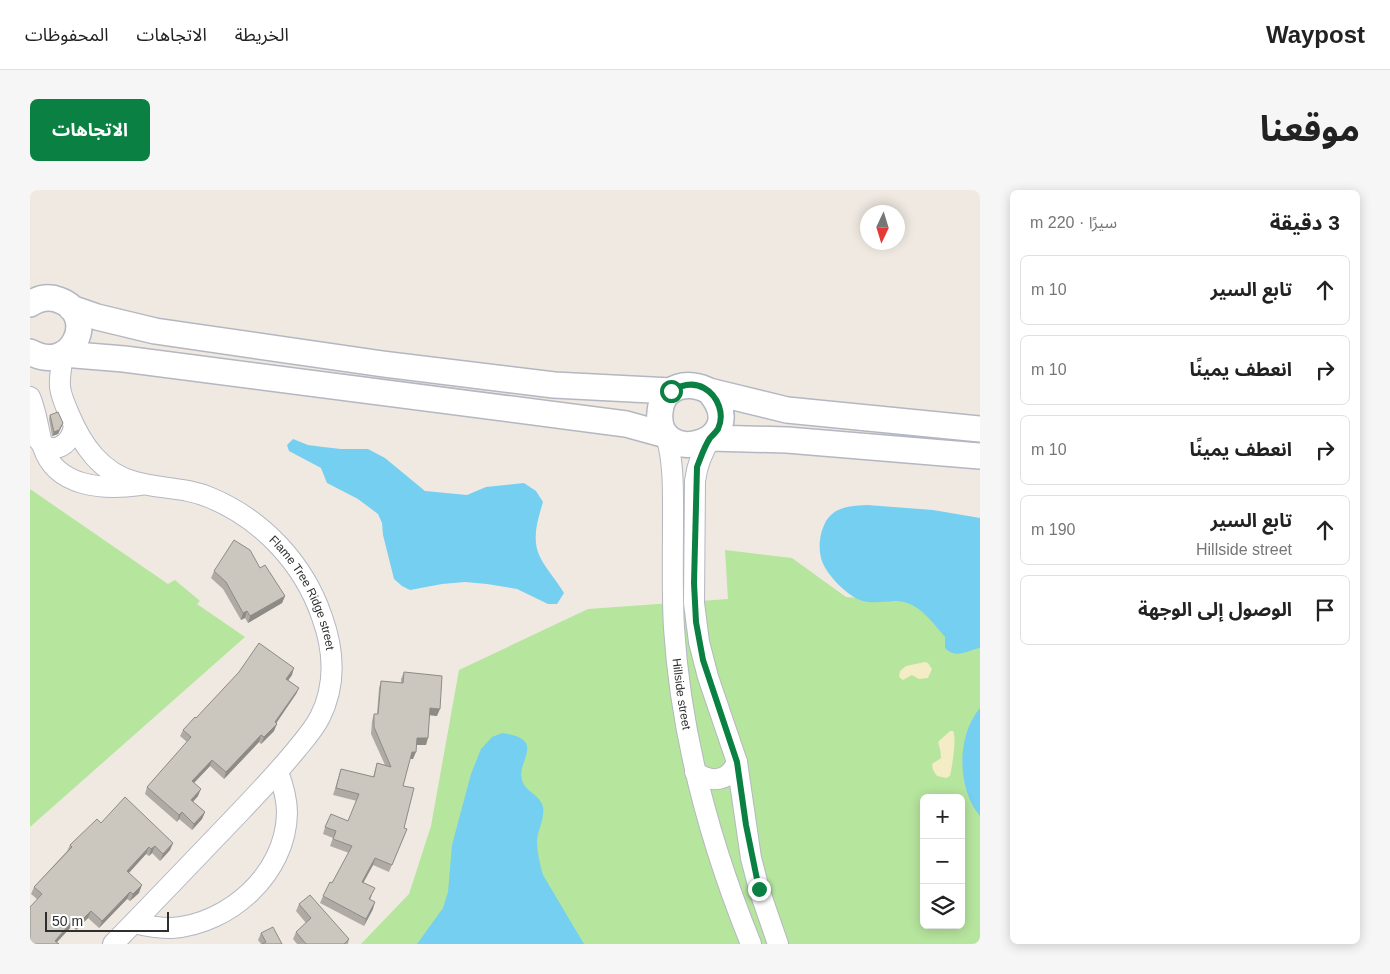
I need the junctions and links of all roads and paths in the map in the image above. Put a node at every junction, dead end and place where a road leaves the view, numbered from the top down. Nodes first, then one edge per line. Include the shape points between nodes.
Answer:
1 (31, 302) edge
2 (71, 308) junction
3 (30, 352) edge
4 (64, 354) junction
5 (671, 391) junction
6 (709, 391) junction
7 (30, 397) edge
8 (30, 424) edge
9 (74, 427) junction
10 (980, 429) edge
11 (666, 434) junction
12 (711, 438) junction
13 (43, 445) junction
14 (980, 456) edge
15 (147, 484) junction
16 (737, 762) junction
17 (278, 772) junction
18 (695, 772) junction
19 (134, 923) junction
20 (113, 944) edge
21 (751, 944) edge
22 (778, 944) edge

1 - 2 street via 54,298
2 - 4 street via 77,316 78,336
2 - 5 street via 154,331 383,364 554,385
3 - 4 street via 48,359
4 - 9 street, Flame Tree Ridge street via 60,386
4 - 11 street via 626,424
5 - 6 street via 689,384
5 - 11 street via 660,407 659,417
6 - 10 street via 787,410
6 - 12 street via 716,399 721,419
7 - 13 street, Flame Tree Ridge street
8 - 13 street, Flame Tree Ridge street
9 - 13 street via 73,434 64,445 50,448
9 - 15 street, Flame Tree Ridge street via 80,440 98,461 133,482
11 - 12 street via 674,441 692,446
11 - 18 street, Hillside street via 673,481 674,628
12 - 14 street via 787,440
12 - 16 street, Hillside street via 697,467 695,481 694,602 703,660
13 - 15 street, Flame Tree Ridge street via 46,455 63,473 88,485 116,488
15 - 17 street, Flame Tree Ridge street via 187,490 232,508 252,521 286,553 311,590 331,648 331,684 320,718
16 - 18 street via 728,776 719,780 702,778
16 - 22 street, Hillside street via 752,858
17 - 19 street, Flame Tree Ridge street
17 - 19 street via 285,792 284,834 277,855 254,888 241,901 208,920 171,928
18 - 21 street, Hillside street via 722,868
19 - 20 street, Flame Tree Ridge street

